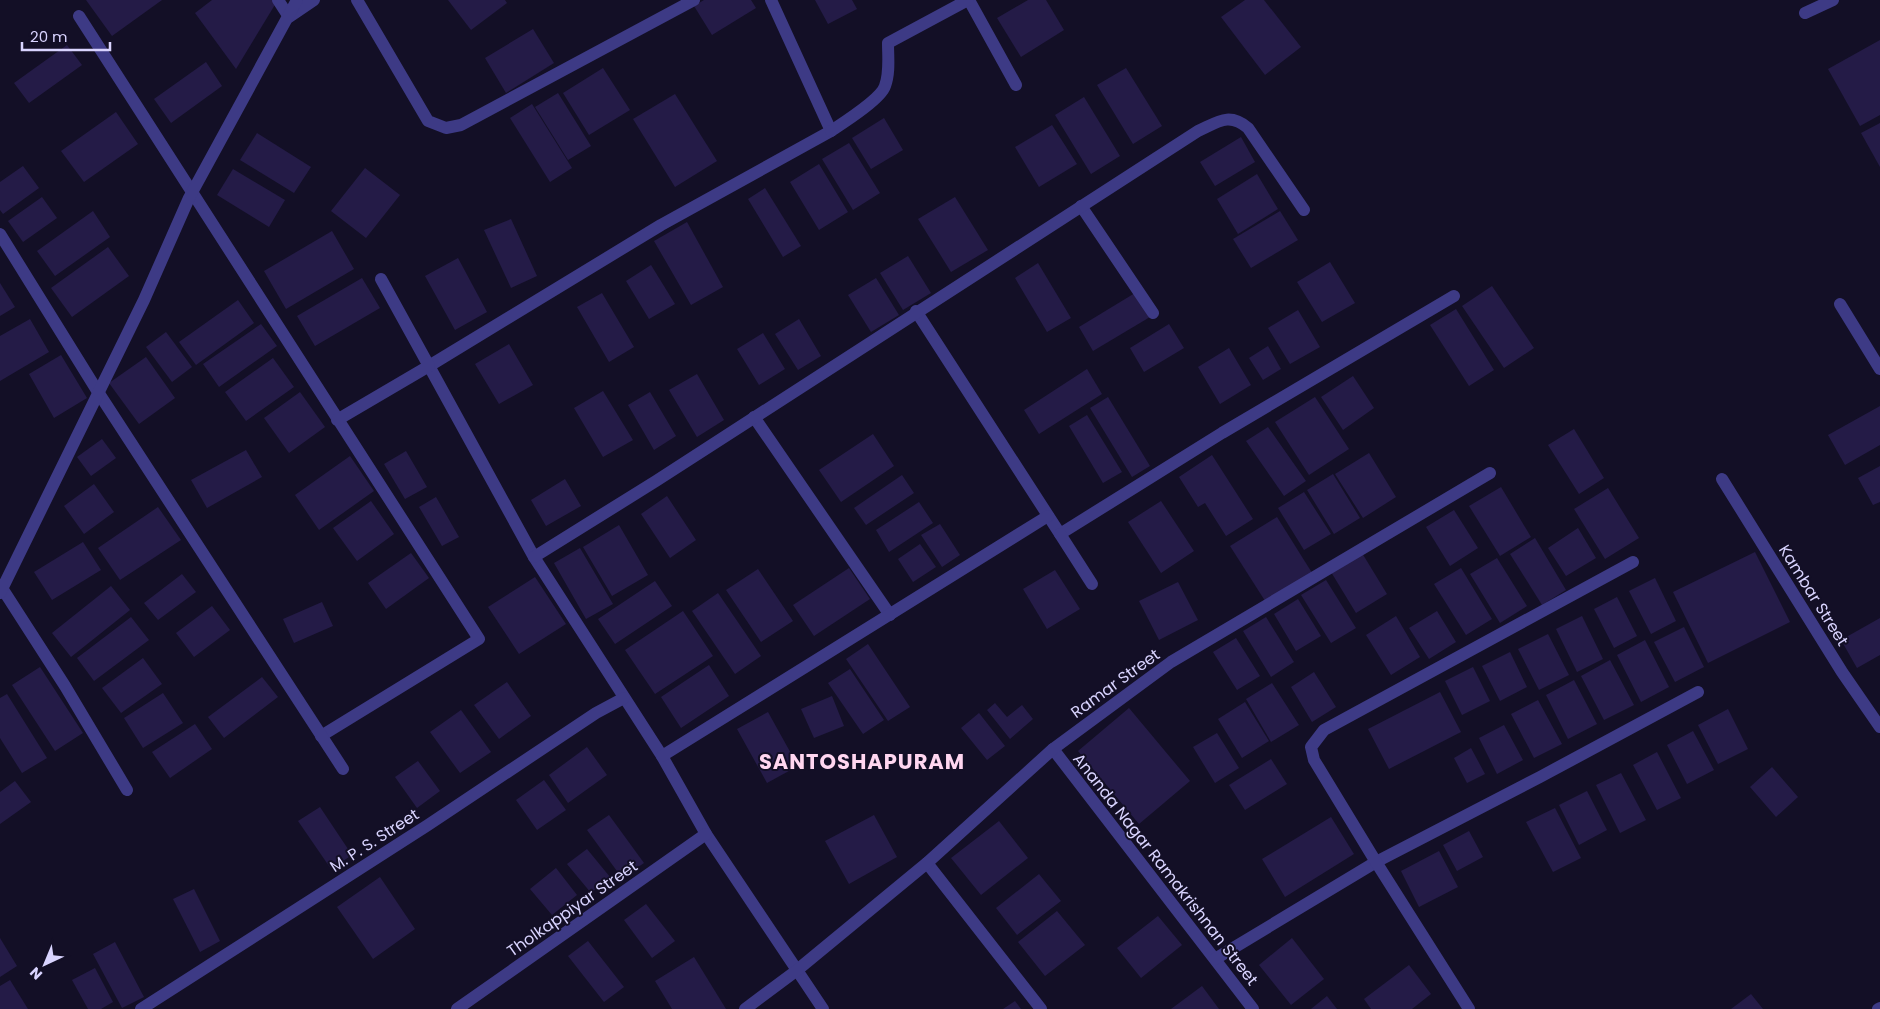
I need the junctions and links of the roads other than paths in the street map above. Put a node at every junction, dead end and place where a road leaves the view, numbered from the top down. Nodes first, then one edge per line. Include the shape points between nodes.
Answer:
1 (278, 0) edge
2 (296, 0) edge
3 (314, 0) edge
4 (357, 0) edge
5 (694, 0) edge
6 (771, 0) edge
7 (968, 0) edge
8 (1833, 0) edge
9 (1805, 14) dead end
10 (79, 16) dead end
11 (288, 17) junction
12 (1016, 85) dead end
13 (830, 131) junction
14 (192, 193) junction
15 (1081, 206) junction
16 (1304, 210) dead end
17 (0, 234) edge
18 (381, 280) dead end
19 (1454, 296) dead end
20 (1840, 304) dead end
21 (916, 311) junction
22 (1153, 312) dead end
23 (428, 366) junction
24 (1880, 369) edge
25 (98, 392) junction
26 (754, 417) junction
27 (337, 420) junction
28 (1490, 473) dead end
29 (1722, 479) dead end
30 (1048, 516) junction
31 (1060, 534) junction
32 (534, 557) junction
33 (1633, 562) dead end
34 (1092, 584) dead end
35 (1, 589) edge
36 (890, 615) junction
37 (1698, 692) dead end
38 (624, 698) junction
39 (1880, 727) edge
40 (321, 736) junction
41 (1053, 748) junction
42 (662, 756) junction
43 (343, 770) dead end
44 (127, 790) dead end
45 (706, 834) junction
46 (1376, 862) junction
47 (927, 863) junction
48 (1215, 959) junction
49 (796, 971) junction
50 (141, 1009) edge
51 (457, 1009) edge
52 (745, 1009) edge
53 (823, 1009) edge
54 (1041, 1009) edge
55 (1253, 1009) edge
56 (1469, 1009) edge

1 - 11 street
2 - 11 street
3 - 11 street
4 - 5 street via 428,121 446,128 461,126
6 - 13 street
7 - 12 street
7 - 13 street via 888,43 885,88 859,113
8 - 9 street
10 - 14 street
11 - 14 street
13 - 23 street via 660,225
14 - 25 street
14 - 27 street
15 - 16 street via 1198,131 1228,118 1248,128
15 - 21 street
15 - 22 street
17 - 25 street
18 - 23 street
19 - 31 street via 1222,433
20 - 24 street
21 - 26 street
21 - 30 street
23 - 27 street
23 - 32 street
25 - 35 street
25 - 40 street
26 - 32 street
26 - 36 street
27 - 40 street via 479,639
28 - 41 street, Ramar Street via 1171,662
29 - 39 street, Kambar Street
30 - 31 street
30 - 36 street
31 - 34 street
32 - 38 street
33 - 46 street via 1324,730 1315,740 1311,747 1314,760
35 - 44 street via 65,686
36 - 42 street
37 - 46 street
38 - 42 street
38 - 50 street, M. P. S. Street via 596,713
40 - 43 street
41 - 47 street, Ramar Street
41 - 48 street, Ananda Nagar Ramakrishnan Street
42 - 45 street
45 - 49 street
45 - 51 street, Tholkappiyar Street
46 - 48 street
46 - 56 street
47 - 49 street, Ramar Street
47 - 54 street
48 - 55 street, Ananda Nagar Ramakrishnan Street
49 - 52 street, Ramar Street
49 - 53 street

